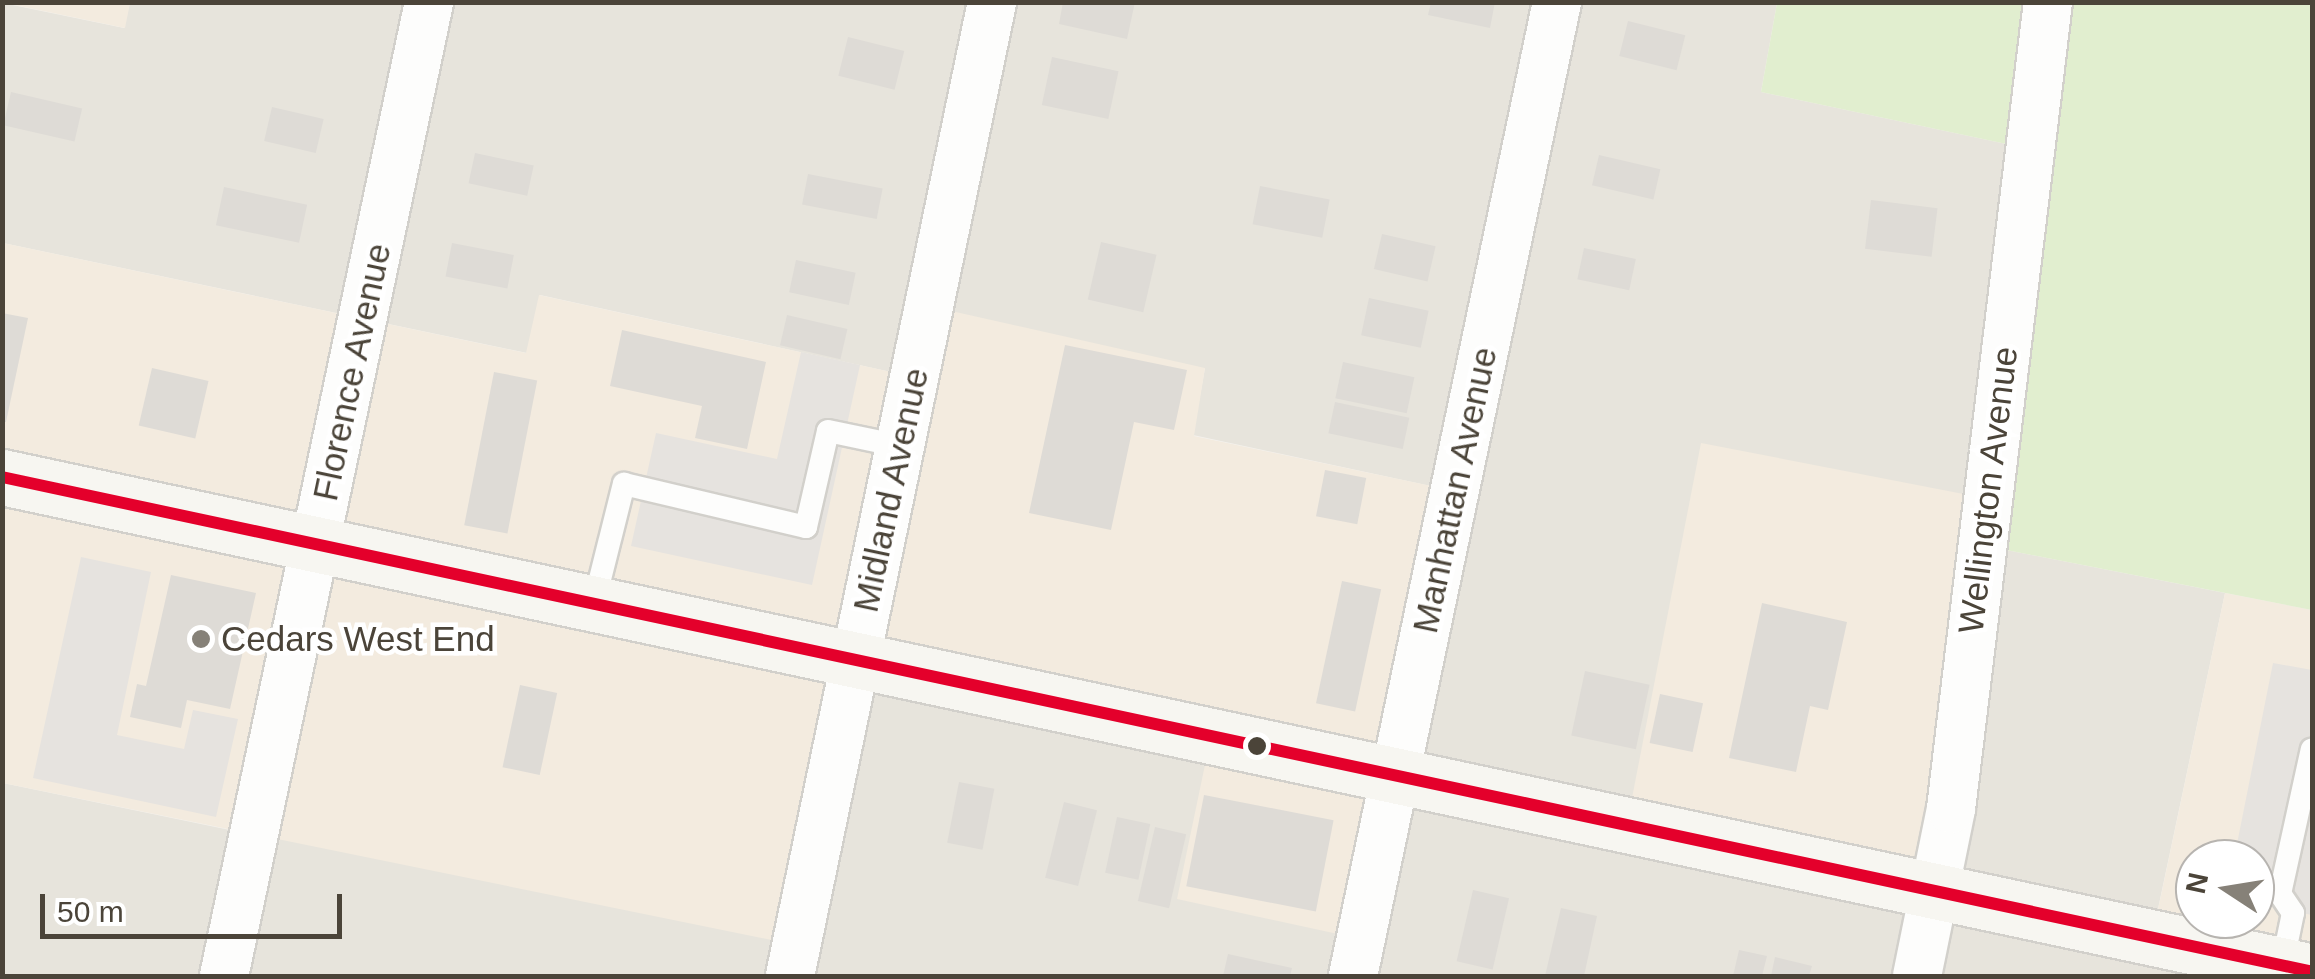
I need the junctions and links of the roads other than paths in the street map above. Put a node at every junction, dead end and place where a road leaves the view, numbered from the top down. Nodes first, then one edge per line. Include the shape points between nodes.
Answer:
1 (429, 2) edge
2 (992, 2) edge
3 (1557, 2) edge
4 (2048, 2) edge
5 (900, 446) junction
6 (2, 478) edge
7 (316, 544) junction
8 (594, 603) junction
9 (856, 659) junction
10 (2312, 749) edge
11 (1395, 775) junction
12 (1935, 890) junction
13 (2303, 910) edge
14 (2297, 969) edge
15 (224, 976) edge
16 (790, 976) edge
17 (1353, 976) edge
18 (1916, 976) edge

1 - 7 street, Florence Avenue
2 - 5 street, Midland Avenue
3 - 11 street, Manhattan Avenue
4 - 12 street, Wellington Avenue
5 - 8 lane via 828,431 806,527 624,484
5 - 9 street, Midland Avenue
6 - 7 street
7 - 8 street
7 - 15 street, Florence Avenue
8 - 9 street
9 - 11 street
9 - 16 street, Midland Avenue
10 - 13 lane via 2280,894
11 - 12 street
11 - 17 street, Manhattan Avenue
12 - 14 street
12 - 18 street, Wellington Avenue
13 - 14 lane

